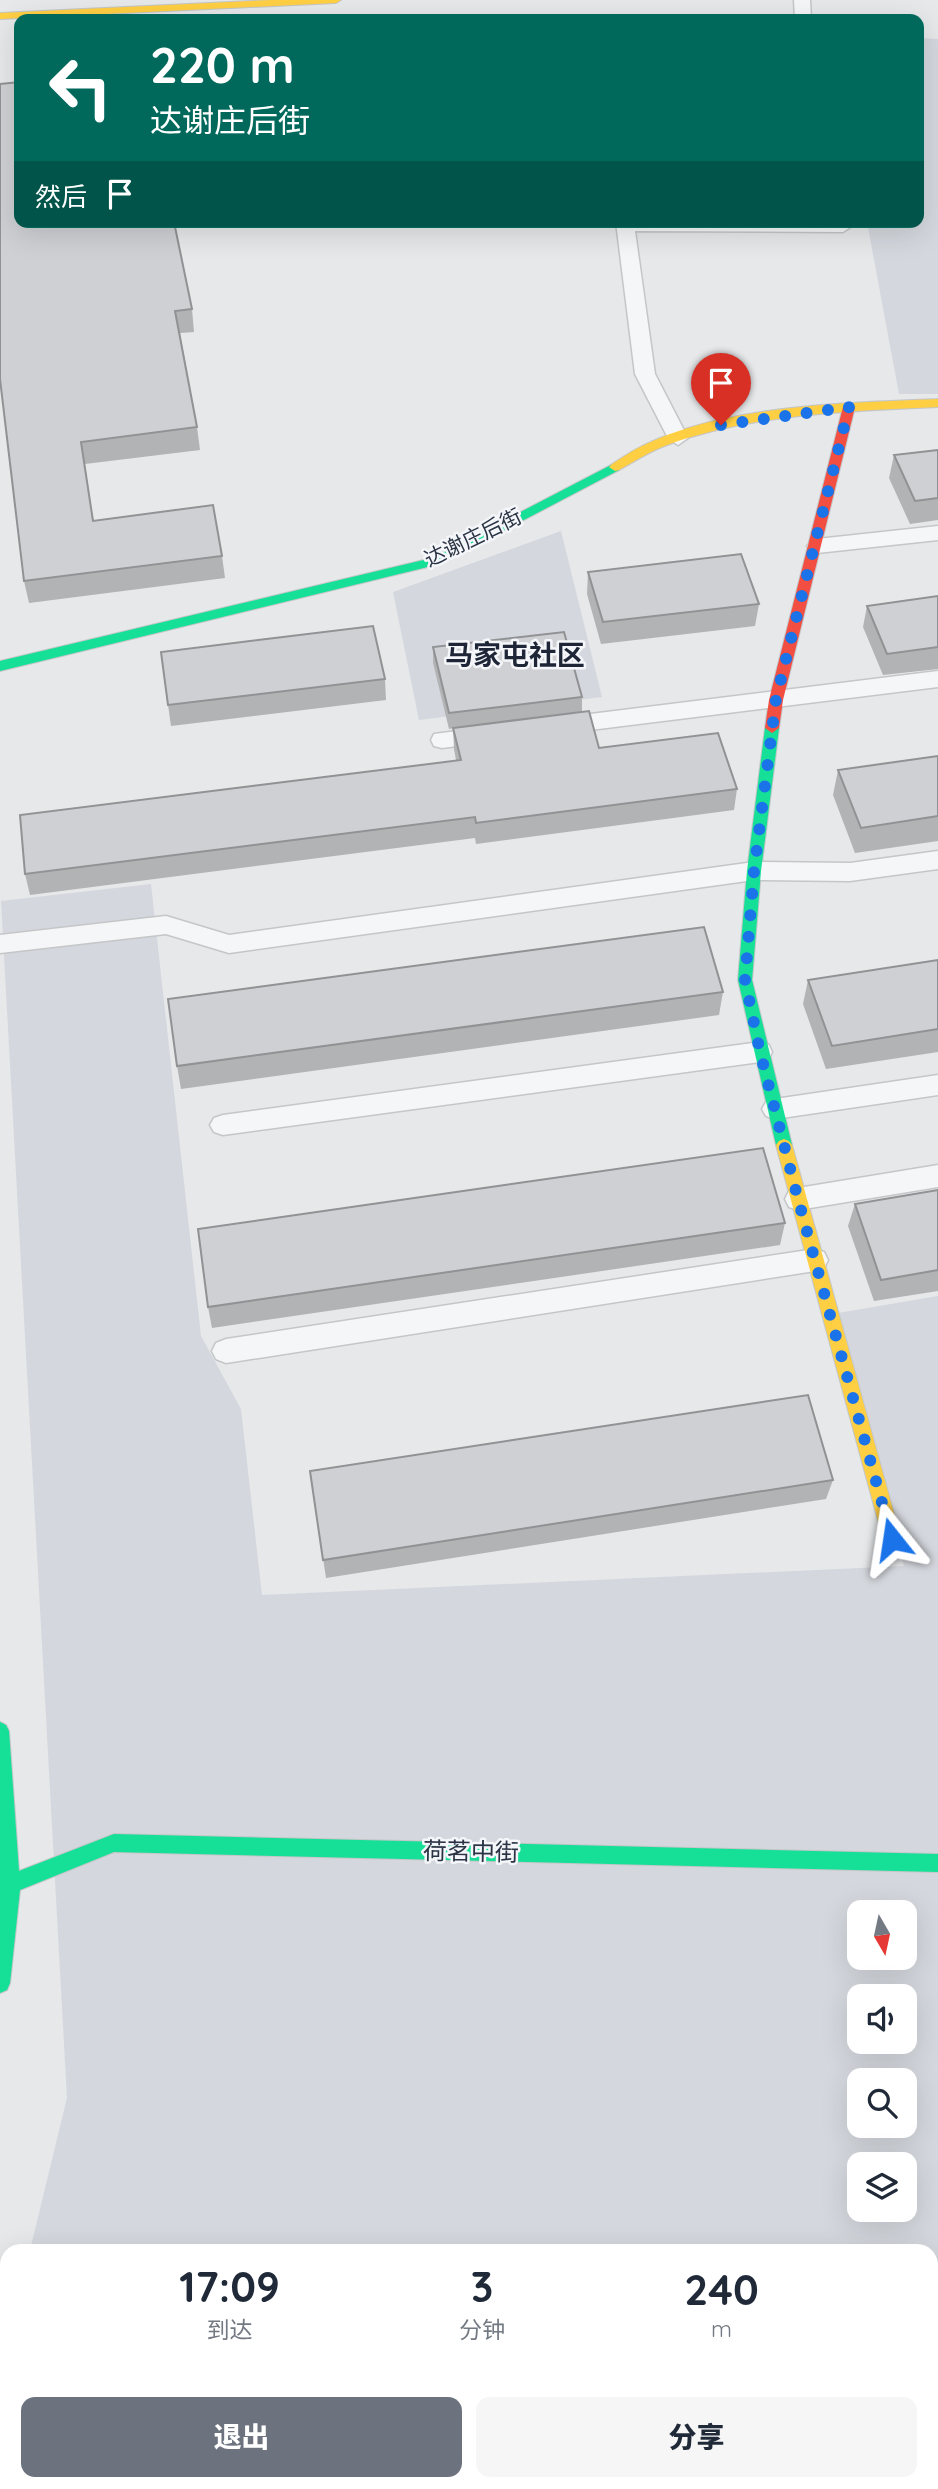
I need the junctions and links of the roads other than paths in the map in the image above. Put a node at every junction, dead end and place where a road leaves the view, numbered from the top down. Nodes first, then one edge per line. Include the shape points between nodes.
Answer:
1 (335, 0) edge
2 (42, 14) edge
3 (627, 228) edge
4 (938, 403) edge
5 (849, 407) junction
6 (678, 438) junction
7 (938, 533) edge
8 (817, 546) junction
9 (0, 666) edge
10 (938, 679) edge
11 (776, 699) junction
12 (536, 729) edge
13 (509, 732) edge
14 (442, 740) dead end
15 (938, 860) edge
16 (754, 871) junction
17 (0, 944) edge
18 (760, 1052) junction
19 (938, 1085) edge
20 (775, 1109) junction
21 (223, 1125) dead end
22 (938, 1177) edge
23 (798, 1199) junction
24 (815, 1260) junction
25 (226, 1351) dead end
26 (892, 1539) dead end
27 (0, 1731) edge
28 (938, 1863) edge
29 (11, 1884) junction
30 (0, 1983) edge

1 - 2 street
3 - 6 lane via 645,374
4 - 5 street, 达谢庄后街
5 - 6 street, 达谢庄后街 via 721,425
5 - 8 street
6 - 9 street, 达谢庄后街 via 660,443 436,561
7 - 8 lane
8 - 11 street
10 - 11 lane
11 - 12 lane
11 - 16 street
13 - 14 lane
15 - 16 lane via 849,872
16 - 17 lane via 229,944 166,925
16 - 18 street via 745,980
18 - 20 street
18 - 21 lane
19 - 20 lane
20 - 23 street
22 - 23 lane
23 - 24 street
24 - 25 lane
24 - 26 street
27 - 29 street
28 - 29 street, 荷茗中街 via 114,1843
29 - 30 street

